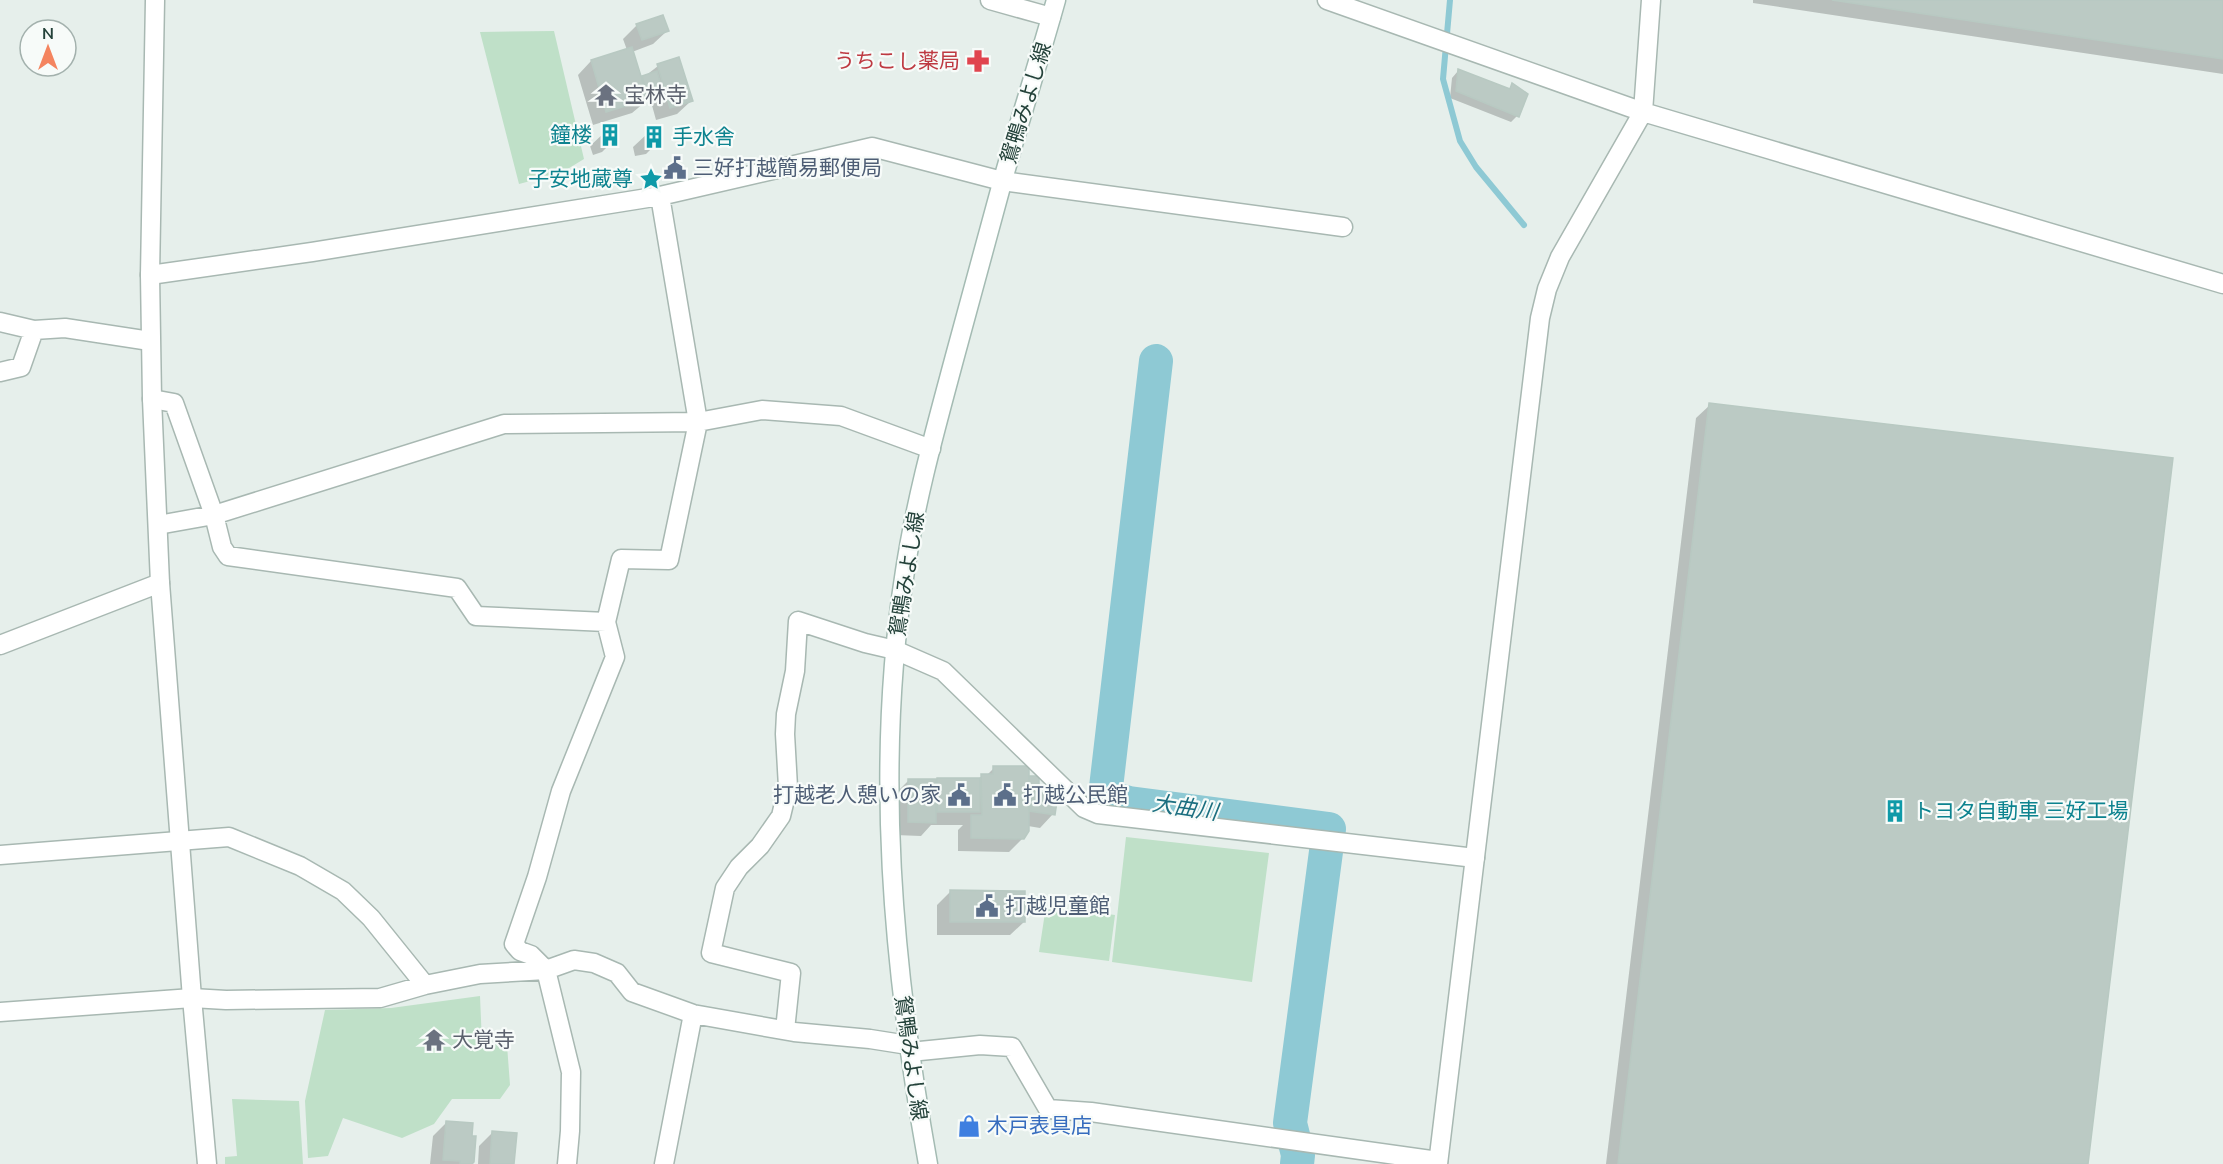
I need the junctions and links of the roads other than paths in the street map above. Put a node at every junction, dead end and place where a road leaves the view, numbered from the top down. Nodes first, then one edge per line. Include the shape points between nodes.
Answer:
1 (155, 0) edge
2 (990, 0) edge
3 (1327, 0) edge
4 (1651, 0) edge
5 (1054, 9) edge
6 (1642, 112) junction
7 (1002, 182) junction
8 (660, 196) junction
9 (1343, 227) dead end
10 (150, 275) junction
11 (2223, 284) edge
12 (0, 322) edge
13 (34, 330) junction
14 (150, 341) junction
15 (0, 372) edge
16 (152, 399) junction
17 (698, 422) junction
18 (931, 449) junction
19 (214, 515) junction
20 (158, 525) junction
21 (160, 583) junction
22 (606, 622) junction
23 (0, 645) edge
24 (895, 650) junction
25 (180, 841) junction
26 (0, 855) edge
27 (1475, 858) junction
28 (546, 970) junction
29 (425, 985) junction
30 (192, 998) junction
31 (0, 1012) edge
32 (693, 1014) junction
33 (785, 1030) junction
34 (909, 1049) junction
35 (1438, 1162) edge
36 (207, 1164) edge
37 (567, 1164) edge
38 (664, 1164) edge
39 (928, 1164) edge

1 - 10 street
2 - 5 street
3 - 6 street
4 - 6 street
5 - 7 street, 鴛鴨みよし線
6 - 11 street
6 - 27 street via 1560,257 1540,318
7 - 8 street via 872,147
7 - 9 street
7 - 18 street, 鴛鴨みよし線
8 - 10 street
8 - 17 street
10 - 14 street
12 - 13 street
13 - 14 street via 64,328
13 - 15 street via 21,367
14 - 16 street
16 - 19 street via 174,403
16 - 20 street
17 - 18 street via 762,410 841,416
17 - 19 street via 504,424
17 - 22 street via 669,560 621,559
18 - 24 street, 鴛鴨みよし線 via 905,570
19 - 20 street
19 - 22 street via 228,556 457,588 476,616
20 - 21 street
21 - 23 street
21 - 25 street
22 - 28 street via 615,657 561,791 514,944
24 - 27 street via 943,671 1084,808 1098,814
24 - 33 street via 798,621 795,671 785,724 788,787 781,816 725,888 711,953 791,973
24 - 34 street, 鴛鴨みよし線 via 890,827 894,920
25 - 26 street
25 - 29 street via 229,837 300,866 343,891 371,918
25 - 30 street
27 - 35 street
28 - 29 street via 480,975
28 - 32 street via 574,960 594,963 617,973 632,992
28 - 37 street via 571,1071
29 - 30 street via 380,998
30 - 31 street
30 - 36 street
32 - 33 street
32 - 38 street
33 - 34 street via 870,1039
34 - 35 street via 1012,1047 1048,1109
34 - 39 street, 鴛鴨みよし線

